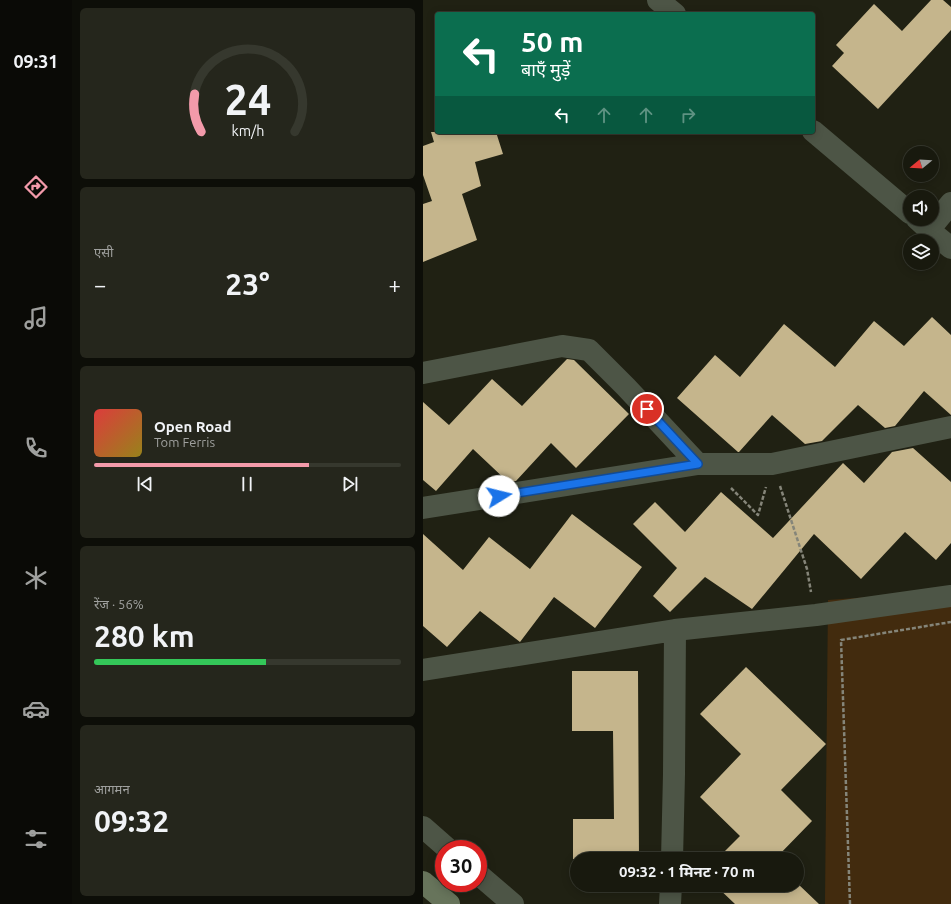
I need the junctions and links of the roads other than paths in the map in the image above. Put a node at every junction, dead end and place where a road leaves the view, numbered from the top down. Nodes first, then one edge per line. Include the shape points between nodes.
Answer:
1 (658, 0) edge
2 (673, 12) edge
3 (815, 133) edge
4 (951, 203) edge
5 (903, 207) edge
6 (939, 212) edge
7 (925, 226) edge
8 (951, 248) edge
9 (423, 372) edge
10 (951, 427) edge
11 (702, 465) junction
12 (423, 508) edge
13 (951, 596) edge
14 (675, 630) junction
15 (423, 670) edge
16 (423, 827) edge
17 (438, 840) edge
18 (672, 852) edge
19 (423, 882) edge
20 (487, 882) edge
21 (671, 892) edge
22 (449, 904) edge
23 (513, 904) edge
24 (670, 904) edge

1 - 2 street
3 - 5 street
4 - 6 street
7 - 8 street
9 - 11 street via 562,346 589,350
10 - 11 street via 772,464
11 - 12 street
13 - 14 street via 816,615
14 - 15 street
14 - 18 street
16 - 17 street
19 - 22 main road
20 - 23 street
21 - 24 street

